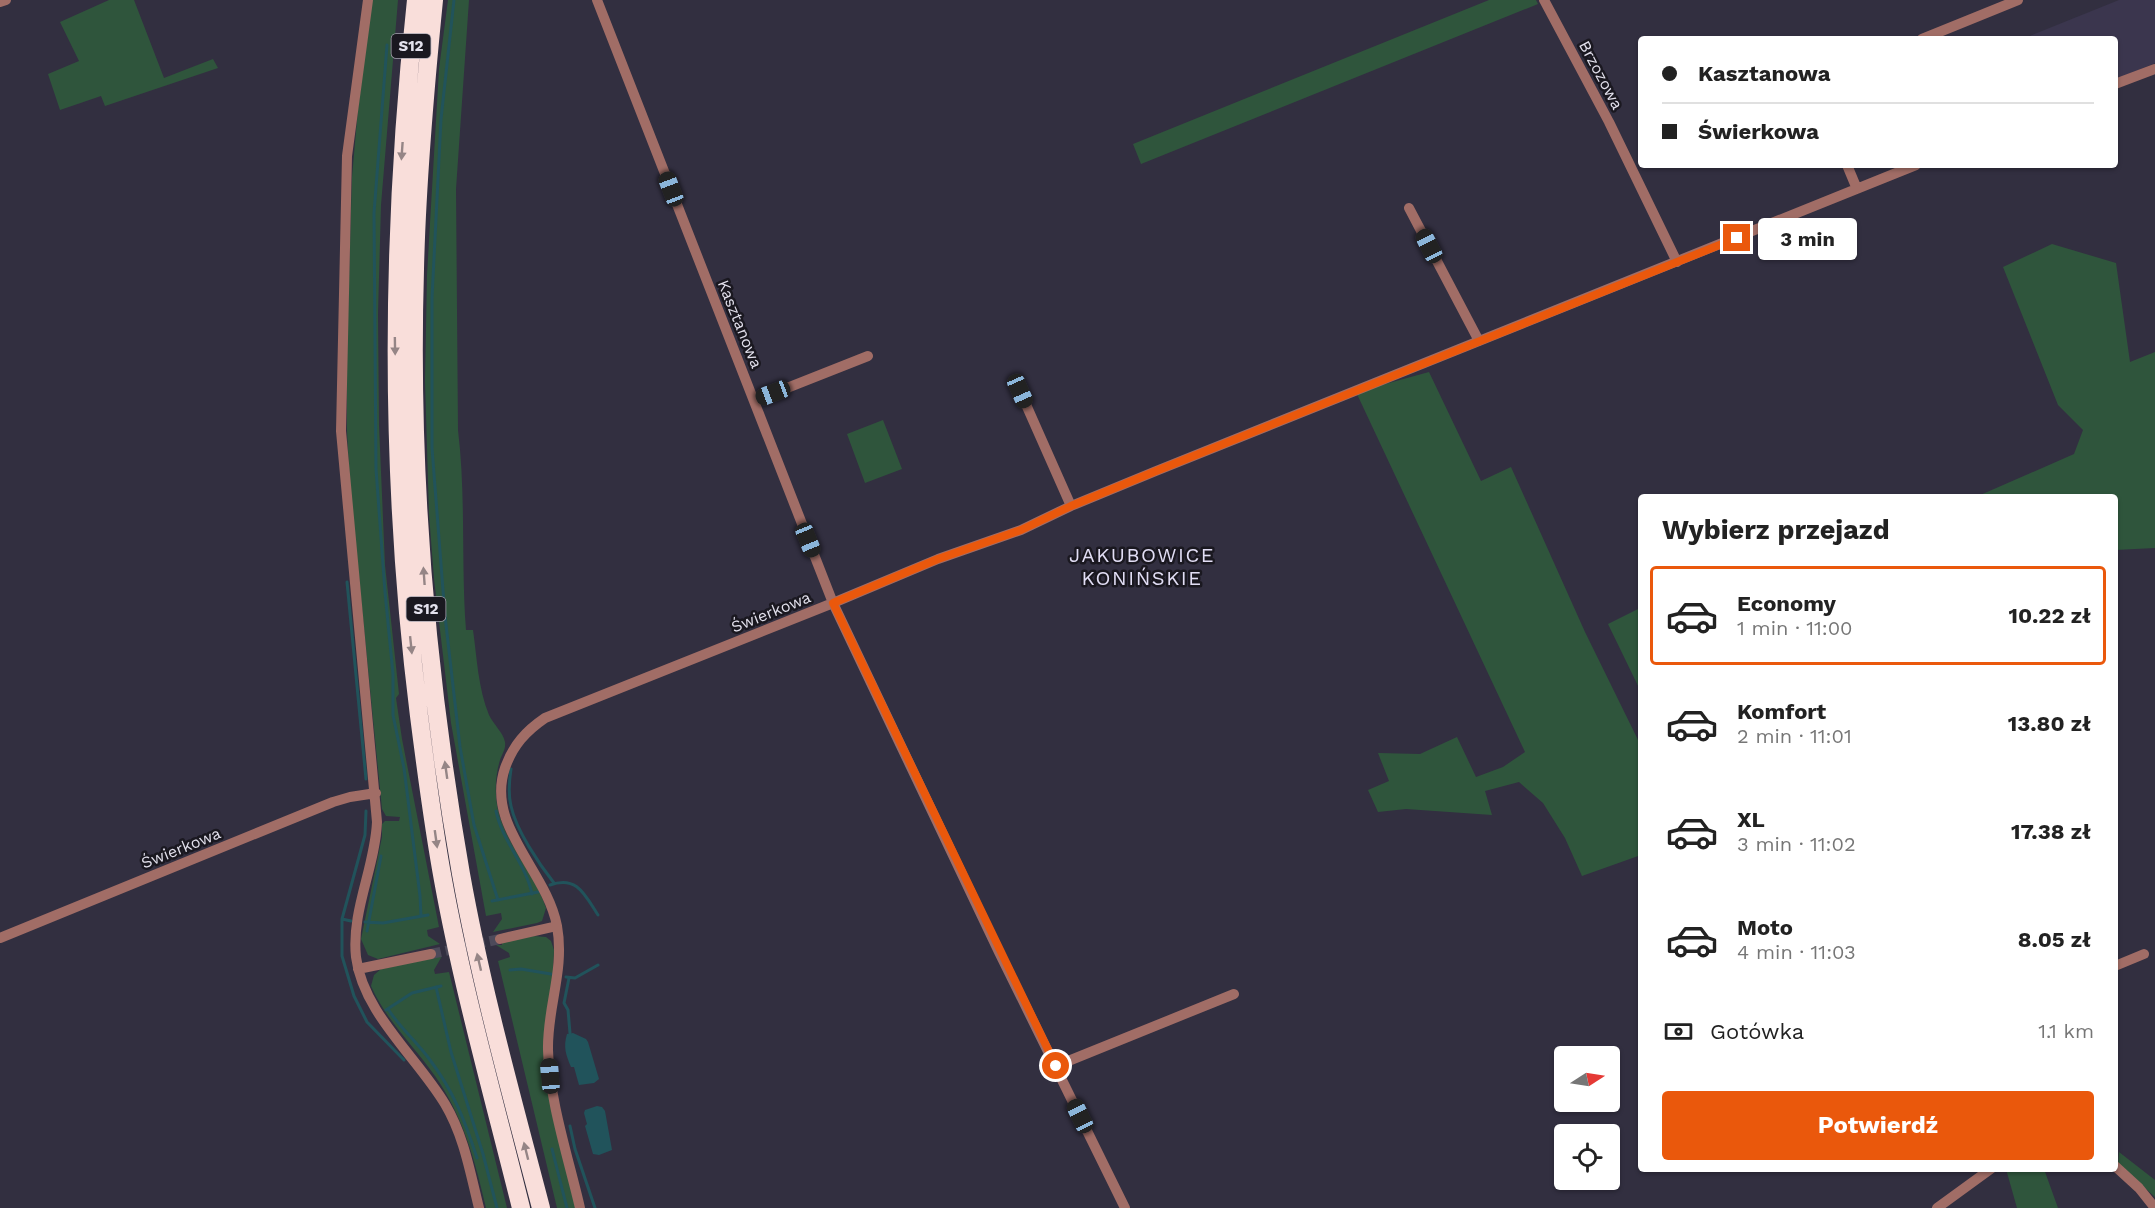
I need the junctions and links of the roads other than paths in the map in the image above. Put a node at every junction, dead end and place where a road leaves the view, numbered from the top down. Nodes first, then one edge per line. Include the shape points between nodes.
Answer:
1 (6, 0) edge
2 (368, 0) edge
3 (416, 0) edge
4 (434, 0) edge
5 (597, 0) edge
6 (1544, 0) edge
7 (2018, 0) edge
8 (0, 2) edge
9 (1929, 36) edge
10 (2155, 69) edge
11 (2118, 83) edge
12 (1848, 168) edge
13 (1909, 168) edge
14 (1857, 189) junction
15 (1409, 208) dead end
16 (1677, 262) junction
17 (1479, 341) junction
18 (868, 356) dead end
19 (1020, 391) dead end
20 (754, 401) junction
21 (1071, 506) junction
22 (833, 603) junction
23 (376, 793) junction
24 (557, 926) junction
25 (0, 938) edge
26 (500, 939) tunnel mouth
27 (431, 954) tunnel mouth
28 (2144, 954) dead end
29 (2118, 965) edge
30 (358, 969) junction
31 (1234, 994) dead end
32 (1056, 1066) junction
33 (2118, 1169) edge
34 (1986, 1172) edge
35 (479, 1208) edge
36 (521, 1208) edge
37 (541, 1208) edge
38 (580, 1208) edge
39 (1125, 1208) edge
40 (1937, 1208) edge
41 (2154, 1208) edge

1 - 8 street
2 - 23 street via 347,156 341,431
3 -> 36 highway, S12 via 403,141 396,286 397,442 406,594 423,750 443,881 466,991
37 -> 4 highway, S12 via 482,977 462,877 426,602 416,440 415,272 421,143
5 - 20 street, Kasztanowa
6 - 16 street, Brzozowa
7 - 9 street
10 - 11 street
12 - 14 street
13 - 14 street, Świerkowa
14 - 16 street, Świerkowa
15 - 17 street
16 - 17 street, Świerkowa
17 - 21 street, Świerkowa
18 - 20 street
19 - 21 street
20 - 22 street, Kasztanowa
21 - 22 street, Świerkowa via 1021,530 938,559
22 - 24 street, Świerkowa via 565,709 545,718 516,745 501,780 503,810 549,899
22 - 32 street, Kasztanowa
23 - 25 street, Świerkowa via 333,802
23 - 30 street via 376,837 355,931
24 - 26 street
24 - 38 street via 560,962 549,1032 549,1062
27 - 30 street
28 - 29 street
30 - 35 street via 377,1012 451,1115
31 - 32 street
32 - 39 street, Kasztanowa
33 - 41 street
34 - 40 street

